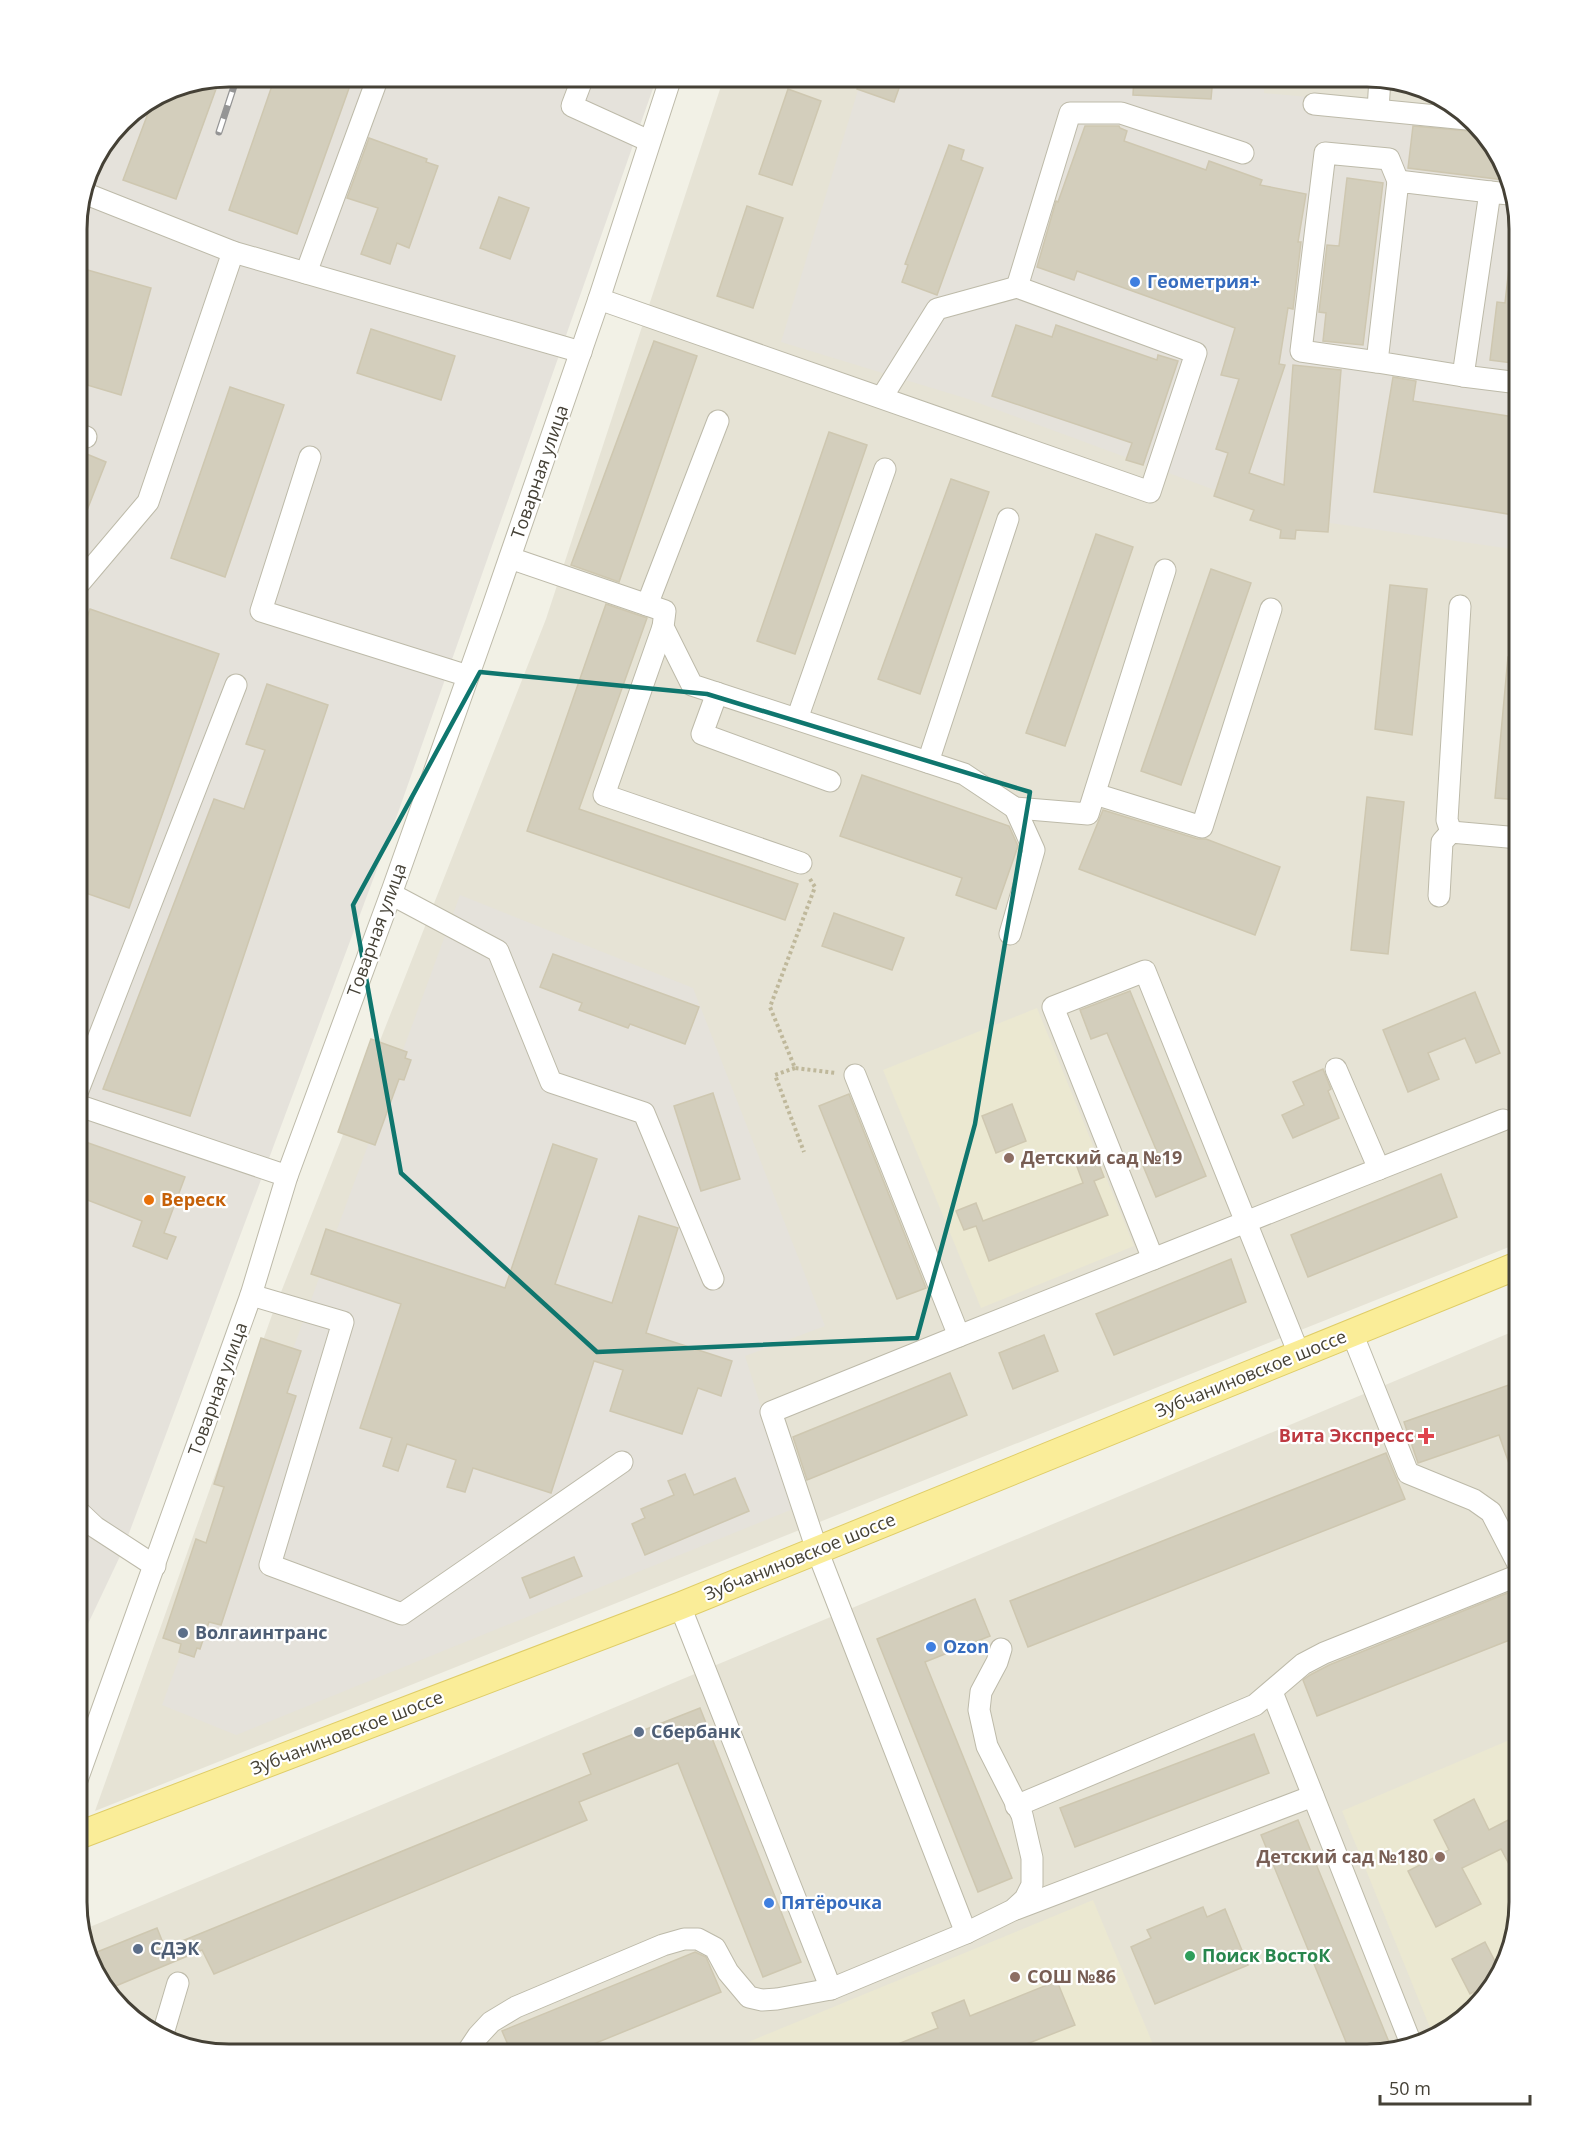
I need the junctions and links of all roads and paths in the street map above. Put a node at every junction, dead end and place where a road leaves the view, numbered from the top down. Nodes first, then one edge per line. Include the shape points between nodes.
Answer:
1 (374, 87) edge
2 (579, 87) edge
3 (668, 87) edge
4 (1379, 88) edge
5 (1314, 104) dead end
6 (1378, 110) junction
7 (1455, 118) edge
8 (649, 141) junction
9 (1243, 153) dead end
10 (1398, 181) junction
11 (1499, 193) edge
12 (91, 196) edge
13 (233, 252) junction
14 (306, 273) junction
15 (1017, 287) junction
16 (599, 299) junction
17 (581, 352) junction
18 (1377, 362) junction
19 (1463, 376) junction
20 (1509, 382) edge
21 (882, 397) junction
22 (718, 421) dead end
23 (310, 457) dead end
24 (885, 469) dead end
25 (1008, 519) dead end
26 (510, 558) junction
27 (1165, 570) dead end
28 (87, 574) edge
29 (647, 605) junction
30 (1460, 606) dead end
31 (1271, 609) dead end
32 (663, 627) junction
33 (468, 676) junction
34 (236, 685) dead end
35 (717, 693) junction
36 (797, 719) junction
37 (928, 762) junction
38 (830, 781) dead end
39 (1095, 794) junction
40 (1015, 808) junction
41 (1451, 832) junction
42 (1509, 837) edge
43 (801, 863) joint
44 (391, 894) junction
45 (1439, 896) dead end
46 (1010, 934) dead end
47 (87, 1067) edge
48 (795, 1068) junction
49 (1336, 1070) dead end
50 (855, 1075) joint
51 (87, 1109) edge
52 (1503, 1120) dead end
53 (804, 1152) dead end
54 (1379, 1169) junction
55 (286, 1176) junction
56 (1246, 1222) junction
57 (1154, 1259) junction
58 (1509, 1269) edge
59 (713, 1279) dead end
60 (251, 1295) junction
61 (1352, 1333) junction
62 (959, 1336) junction
63 (1299, 1354) junction
64 (621, 1462) dead end
65 (87, 1519) edge
66 (1509, 1546) edge
67 (817, 1550) junction
68 (155, 1566) junction
69 (1509, 1579) edge
70 (680, 1606) junction
71 (1001, 1649) dead end
72 (1272, 1692) junction
73 (87, 1750) edge
74 (1313, 1796) junction
75 (1016, 1806) junction
76 (87, 1832) edge
77 (1013, 1910) junction
78 (966, 1932) junction
79 (178, 1983) dead end
80 (831, 1989) junction
81 (165, 2028) edge
82 (1409, 2037) edge
83 (473, 2044) edge

1 - 14 street
2 - 8 street via 572,106
3 - 8 street, Товарная улица
4 - 6 street
5 - 6 street
6 - 7 street
8 - 16 street, Товарная улица
9 - 15 street via 1121,112 1070,113
10 - 11 street
10 - 18 street
10 - 18 street via 1389,159 1325,153 1301,351
11 - 19 street
12 - 13 street
13 - 14 street
13 - 28 street via 148,502
14 - 17 street
15 - 21 street via 937,309
15 - 21 street via 1196,353 1150,492
16 - 17 street, Товарная улица
16 - 21 street
17 - 26 street, Товарная улица
18 - 19 street
19 - 20 street
22 - 29 street
23 - 33 street via 261,612
24 - 36 street
25 - 37 street
26 - 29 street
26 - 33 street, Товарная улица
27 - 39 street
29 - 32 street via 664,611
30 - 41 street via 1447,820
31 - 39 street via 1202,827
32 - 35 street via 692,685
32 - 43 street via 604,795
33 - 44 street, Товарная улица
34 - 47 street
35 - 36 street
35 - 38 street via 702,734
36 - 37 street
37 - 40 street via 964,774
39 - 40 street via 1088,814
40 - 46 street via 1034,850
41 - 42 street
41 - 45 street via 1442,842
43 - 48 path via 815,887 770,1007
44 - 55 street, Товарная улица
44 - 59 street via 498,951 551,1082 644,1113
48 - 50 path
48 - 53 path via 775,1075
49 - 54 street
50 - 62 street
51 - 55 street
52 - 54 street
54 - 56 street
55 - 60 street, Товарная улица
56 - 57 street
56 - 57 street via 1145,970 1053,1007
56 - 63 street
57 - 62 street
58 - 61 main road, Зубчаниновское шоссе
60 - 64 street via 343,1322 270,1565 402,1614
60 - 68 street, Товарная улица
61 - 63 main road, Зубчаниновское шоссе
61 - 66 street via 1408,1473 1474,1500 1491,1512
62 - 67 street via 771,1412
63 - 67 main road, Зубчаниновское шоссе
65 - 68 street
67 - 70 main road, Зубчаниновское шоссе
67 - 78 street
68 - 73 street, Товарная улица
69 - 72 street via 1324,1653 1303,1664
70 - 76 main road, Зубчаниновское шоссе
70 - 80 street
71 - 75 street via 981,1692 979,1710 987,1746
72 - 74 street
72 - 75 street via 1237,1714
74 - 77 street
74 - 82 street
75 - 77 street via 1022,1815 1032,1858 1032,1885
77 - 78 street
78 - 80 street
79 - 81 street
80 - 83 street via 777,1999 749,1996 728,1972 715,1948 698,1939 684,1939 516,2007 491,2022

